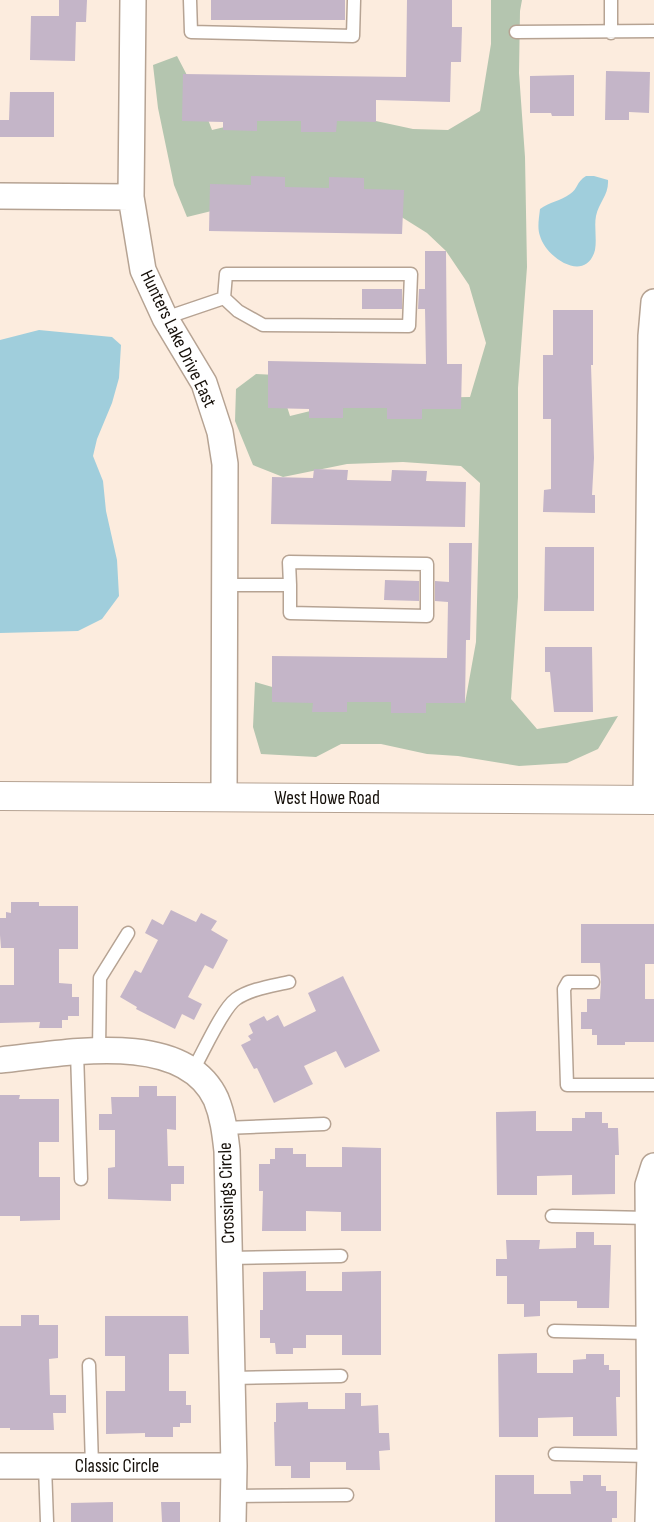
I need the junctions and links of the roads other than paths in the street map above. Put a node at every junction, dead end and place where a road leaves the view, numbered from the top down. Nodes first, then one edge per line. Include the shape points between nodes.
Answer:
1 (133, 0) edge
2 (190, 0) edge
3 (354, 0) edge
4 (611, 0) edge
5 (516, 32) dead end
6 (654, 32) edge
7 (611, 33) junction
8 (0, 196) edge
9 (131, 197) junction
10 (224, 298) junction
11 (654, 302) edge
12 (165, 318) junction
13 (225, 585) junction
14 (290, 585) junction
15 (0, 796) edge
16 (224, 797) junction
17 (650, 800) edge
18 (128, 933) dead end
19 (288, 982) dead end
20 (593, 982) dead end
21 (88, 1051) junction
22 (0, 1060) edge
23 (193, 1070) junction
24 (654, 1085) edge
25 (324, 1124) dead end
26 (224, 1128) junction
27 (654, 1166) edge
28 (82, 1179) dead end
29 (552, 1216) dead end
30 (649, 1218) junction
31 (341, 1256) dead end
32 (229, 1258) junction
33 (554, 1331) dead end
34 (650, 1333) junction
35 (89, 1365) dead end
36 (341, 1376) dead end
37 (232, 1378) junction
38 (555, 1454) dead end
39 (650, 1456) junction
40 (0, 1466) edge
41 (46, 1466) junction
42 (92, 1466) junction
43 (234, 1466) junction
44 (347, 1495) dead end
45 (233, 1496) junction
46 (47, 1522) edge
47 (233, 1522) edge
48 (648, 1522) edge

1 - 9 street, Hunters Lake Drive East
2 - 3 lane via 191,32 353,36
4 - 7 lane
5 - 7 lane
6 - 7 lane
8 - 9 street
9 - 12 street, Hunters Lake Drive East via 143,270
10 - 10 lane via 226,274 411,274 409,326 263,325 238,311
10 - 12 lane
11 - 17 street via 651,336
12 - 13 street, Hunters Lake Drive East via 204,383 220,432 225,464
13 - 14 lane
13 - 16 street, Hunters Lake Drive East
14 - 14 lane via 289,562 427,564 427,616 290,613
15 - 16 main road, West Howe Road
16 - 17 main road, West Howe Road
18 - 21 lane via 100,978
19 - 23 lane via 235,1000
20 - 24 lane via 568,982 564,989 567,1085
21 - 22 street
21 - 23 street via 148,1052
21 - 28 lane
23 - 26 street, Crossings Circle via 215,1098
25 - 26 lane
26 - 32 street, Crossings Circle
27 - 30 street via 648,1185
29 - 30 lane
30 - 34 street
31 - 32 lane
32 - 37 street, Crossings Circle
33 - 34 lane
34 - 39 street
35 - 42 lane
36 - 37 lane
37 - 43 street, Crossings Circle
38 - 39 lane
39 - 48 street
40 - 41 street, Classic Circle
41 - 42 street, Classic Circle
41 - 46 lane
42 - 43 street, Classic Circle
43 - 45 street, Crossings Circle
44 - 45 lane
45 - 47 street, Crossings Circle

